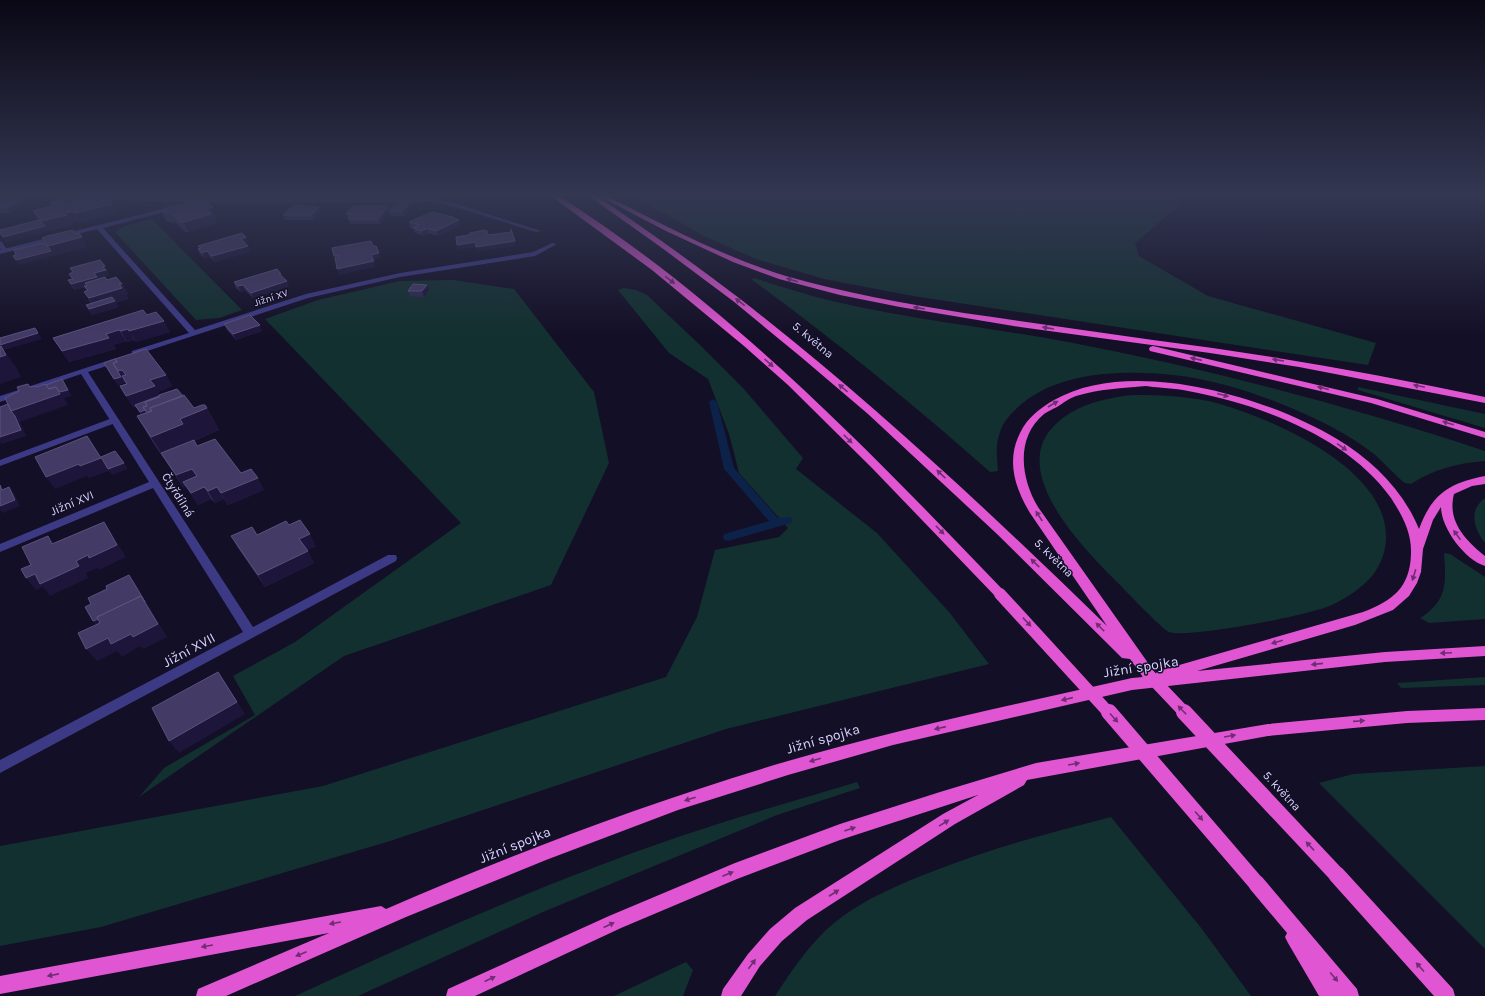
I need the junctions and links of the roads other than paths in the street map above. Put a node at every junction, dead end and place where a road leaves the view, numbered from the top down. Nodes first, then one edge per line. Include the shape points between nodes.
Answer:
1 (35, 242) edge
2 (113, 242) edge
3 (621, 242) edge
4 (658, 242) edge
5 (694, 242) edge
6 (0, 243) edge
7 (554, 244) dead end
8 (3, 251) edge
9 (194, 334) junction
10 (1086, 334) junction
11 (83, 371) junction
12 (0, 399) edge
13 (1485, 400) edge
14 (115, 420) junction
15 (1485, 435) edge
16 (0, 463) edge
17 (1485, 480) edge
18 (155, 483) junction
19 (1449, 492) junction
20 (0, 548) edge
21 (1418, 552) junction
22 (392, 558) dead end
23 (1485, 562) edge
24 (251, 634) junction
25 (1485, 651) edge
26 (1148, 674) junction
27 (1132, 684) junction
28 (1485, 714) edge
29 (0, 767) edge
30 (1036, 770) junction
31 (1256, 883) junction
32 (401, 911) junction
33 (0, 985) edge
34 (205, 996) edge
35 (455, 996) edge
36 (730, 996) edge
37 (1329, 996) edge
38 (1350, 996) edge
39 (1446, 996) edge

1 - 8 street
2 - 9 street
3 -> 31 highway, bridge via 763,358 934,525 1132,738
26 -> 4 highway, 5. května via 1063,590 894,432 828,374 706,276
10 -> 5 highway via 873,300 753,267
6 - 8 street
7 - 9 street, Jižní XV via 535,254 400,275 306,296
9 - 11 street, Jižní XV
13 -> 10 highway via 1371,376
15 -> 10 highway via 1374,401
11 - 12 street, Jižní XV
11 - 14 street, Čtyřdílná
14 - 16 street
14 - 18 street, Čtyřdílná
17 - 19 highway via 1461,485
18 - 20 street, Jižní XVI
18 - 24 street, Čtyřdílná
19 - 21 highway via 1431,511
23 -> 19 highway via 1460,540 1451,527 1445,502
26 -> 21 highway via 1084,583 1022,487 1018,456 1028,428 1048,407 1077,393 1114,385 1159,384 1185,387 1212,392 1273,411 1305,425 1332,440 1375,472 1404,510 1416,536
21 -> 27 highway via 1412,583 1404,595 1376,613
22 - 24 street, Jižní XVII
24 - 29 street, Jižní XVII
25 -> 27 highway, Jižní spojka via 1385,657
39 -> 26 highway, 5. května, bridge via 1336,874
27 -> 32 highway, Jižní spojka via 893,738 788,768 678,803 546,852
30 -> 28 highway via 1268,730 1407,717
35 -> 30 highway via 615,922 735,871 847,830
36 -> 30 highway via 754,960 776,935 801,914 949,820
31 - 37 highway via 1293,936
31 -> 38 highway
32 -> 33 highway
32 -> 34 highway, Jižní spojka

